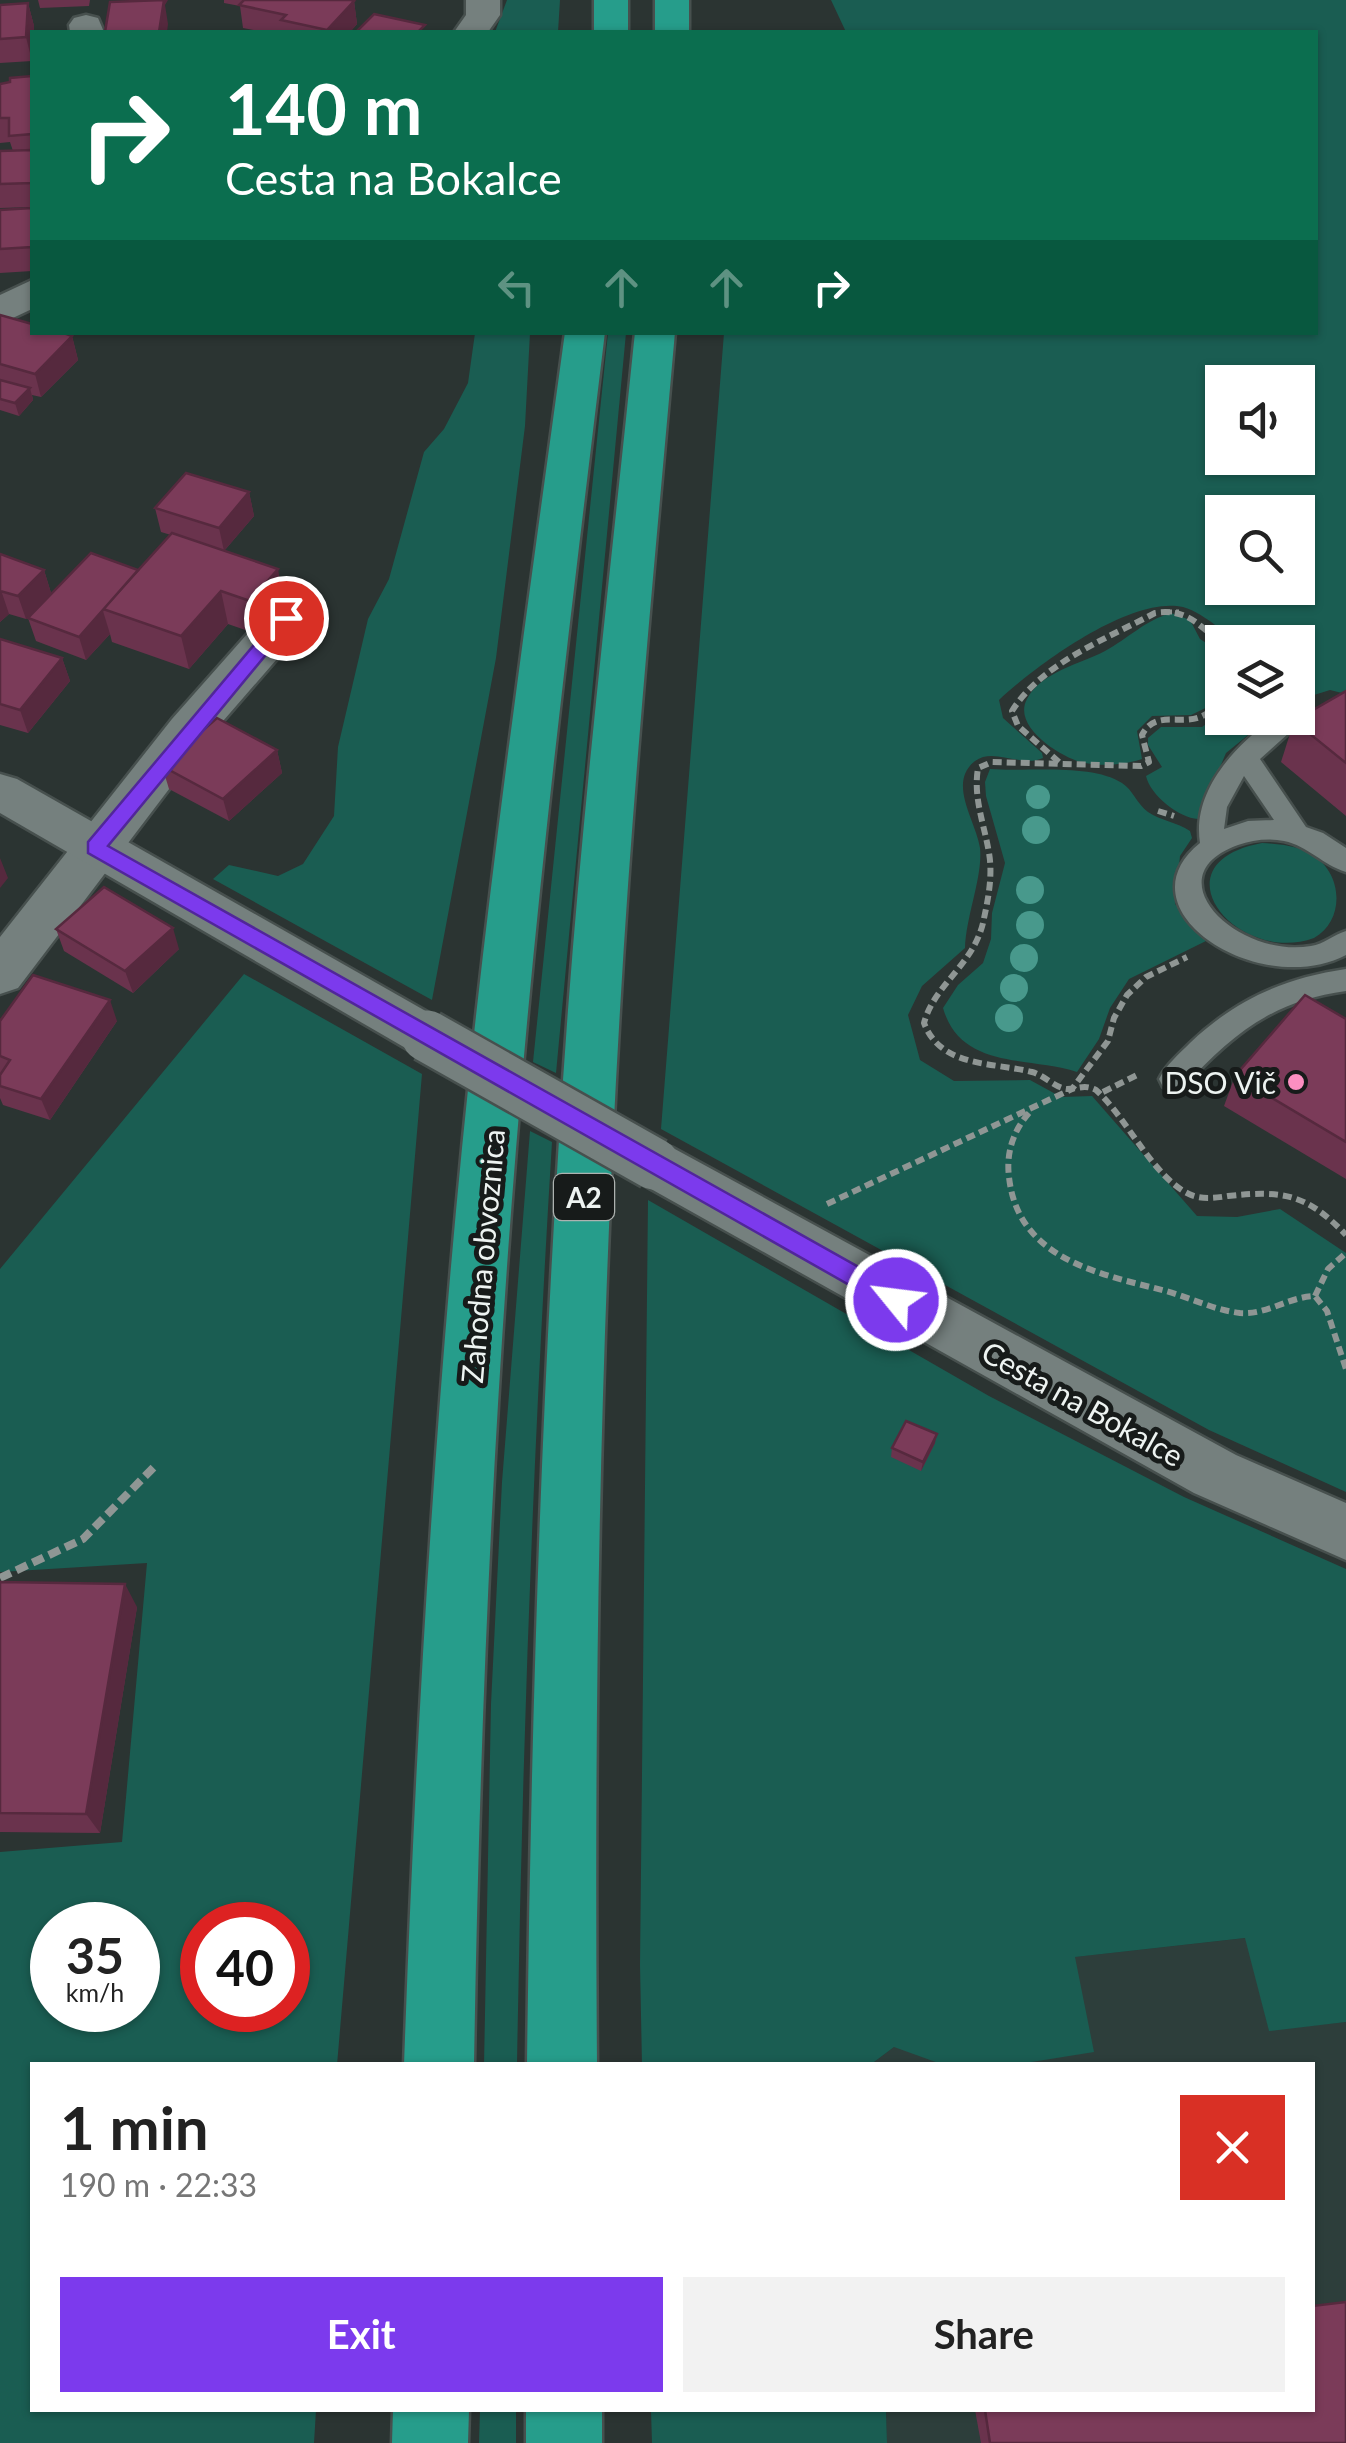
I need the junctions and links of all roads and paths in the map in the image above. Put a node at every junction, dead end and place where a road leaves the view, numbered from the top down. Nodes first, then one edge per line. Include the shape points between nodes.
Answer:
1 (483, 0) edge
2 (611, 0) edge
3 (672, 0) edge
4 (472, 30) edge
5 (611, 30) edge
6 (672, 30) edge
7 (30, 293) edge
8 (0, 312) edge
9 (585, 335) edge
10 (655, 335) edge
11 (286, 618) dead end
12 (1205, 630) edge
13 (1205, 714) edge
14 (1273, 735) edge
15 (1246, 758) junction
16 (1060, 762) junction
17 (0, 790) edge
18 (1296, 833) junction
19 (1213, 842) junction
20 (95, 848) junction
21 (1346, 862) edge
22 (1224, 938) junction
23 (1346, 941) edge
24 (0, 974) edge
25 (1346, 980) edge
26 (1173, 1079) dead end
27 (1072, 1089) junction
28 (1046, 1100) junction
29 (770, 1229) junction
30 (1346, 1235) edge
31 (1346, 1253) edge
32 (1315, 1296) junction
33 (1346, 1369) edge
34 (154, 1467) dead end
35 (1346, 1532) edge
36 (0, 1578) edge
37 (439, 2062) edge
38 (562, 2062) edge
39 (431, 2412) edge
40 (564, 2412) edge
41 (430, 2443) edge
42 (564, 2443) edge

1 - 4 street
2 - 5 highway
3 - 6 highway
7 - 8 street
9 - 37 highway, Zahodna obvoznica via 489,1150 464,1488
10 - 38 highway, A2 via 594,1009 572,1412
11 - 20 street
12 - 16 path via 1187,614 1164,610 1056,667 1022,694 1012,718
13 - 16 path via 1147,725 1146,764
14 - 15 lane
15 - 18 lane
15 - 19 lane via 1223,784 1208,829
16 - 27 path via 978,768 974,790 992,857 985,908 974,951 924,1011 924,1026 969,1061 1040,1074
17 - 20 street, Cesta na Bokalce
18 - 19 lane via 1259,828
18 - 21 lane
19 - 22 lane via 1197,859 1191,891 1206,924
20 - 24 street
20 - 29 street, Cesta na Bokalce, bridge
22 - 23 lane via 1286,960 1316,956
22 - 27 path via 1136,986 1114,1018 1108,1041
25 - 26 lane via 1275,996 1236,1016
27 - 28 path
27 - 30 path via 1085,1085 1103,1092 1184,1192 1202,1199 1300,1195
28 - 29 path
28 - 32 path via 1025,1116 1013,1138 1009,1183 1026,1227 1065,1260 1124,1284 1246,1314
29 - 35 street, Cesta na Bokalce via 1215,1474
31 - 32 path via 1328,1269
32 - 33 path via 1326,1305
34 - 36 path via 84,1538
39 - 41 highway
40 - 42 highway

